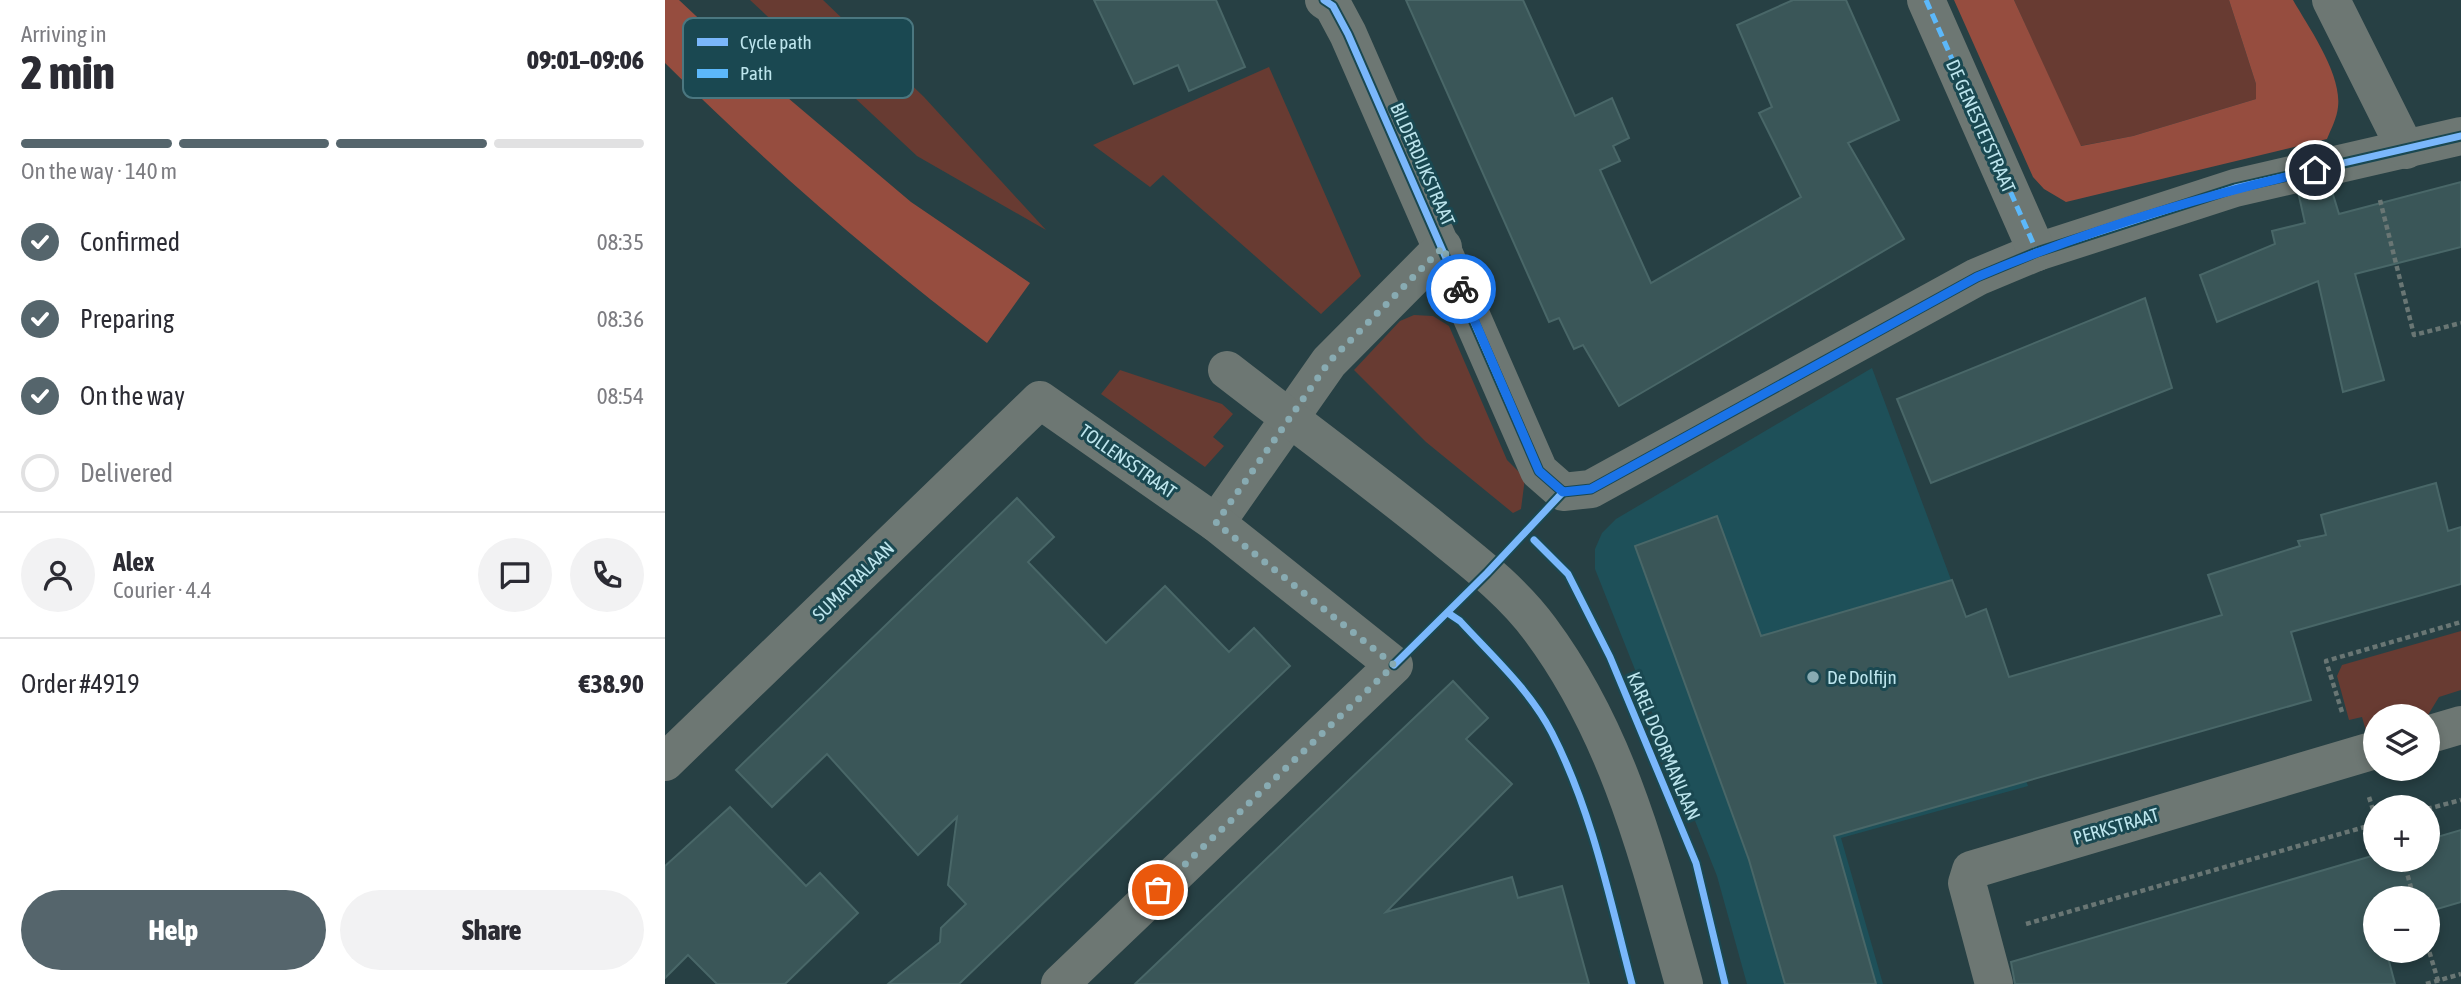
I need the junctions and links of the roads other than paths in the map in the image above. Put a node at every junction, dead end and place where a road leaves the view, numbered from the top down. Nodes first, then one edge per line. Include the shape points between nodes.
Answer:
1 (1324, 0) edge
2 (1926, 0) edge
3 (2331, 0) edge
4 (2461, 136) edge
5 (2406, 150) junction
6 (1443, 247) junction
7 (2037, 252) junction
8 (1227, 370) dead end
9 (1040, 400) joint
10 (1289, 418) junction
11 (1216, 523) junction
12 (2461, 725) edge
13 (2440, 731) edge
14 (2363, 754) edge
15 (665, 762) edge
16 (1060, 984) edge
17 (1684, 984) edge
18 (1994, 984) edge

1 - 6 street, BILDERDIJKSTRAAT via 1333,6 1347,34
2 - 7 street, DE GENESTETSTRAAT
3 - 5 street
4 - 5 street
5 - 7 street via 2235,188
6 - 7 street, BILDERDIJKSTRAAT via 1539,471 1563,492 1591,489 1977,277
6 - 10 street, BILDERDIJKSTRAAT via 1329,362
8 - 10 street
9 - 11 street, TOLLENSSTRAAT
9 - 15 street, SUMATRALAAN
10 - 11 street
10 - 17 street via 1487,573 1539,627 1572,676 1639,819
11 - 16 street, TOLLENSSTRAAT via 1394,665
12 - 13 street
14 - 18 street, PERKSTRAAT via 1971,870 1967,883

